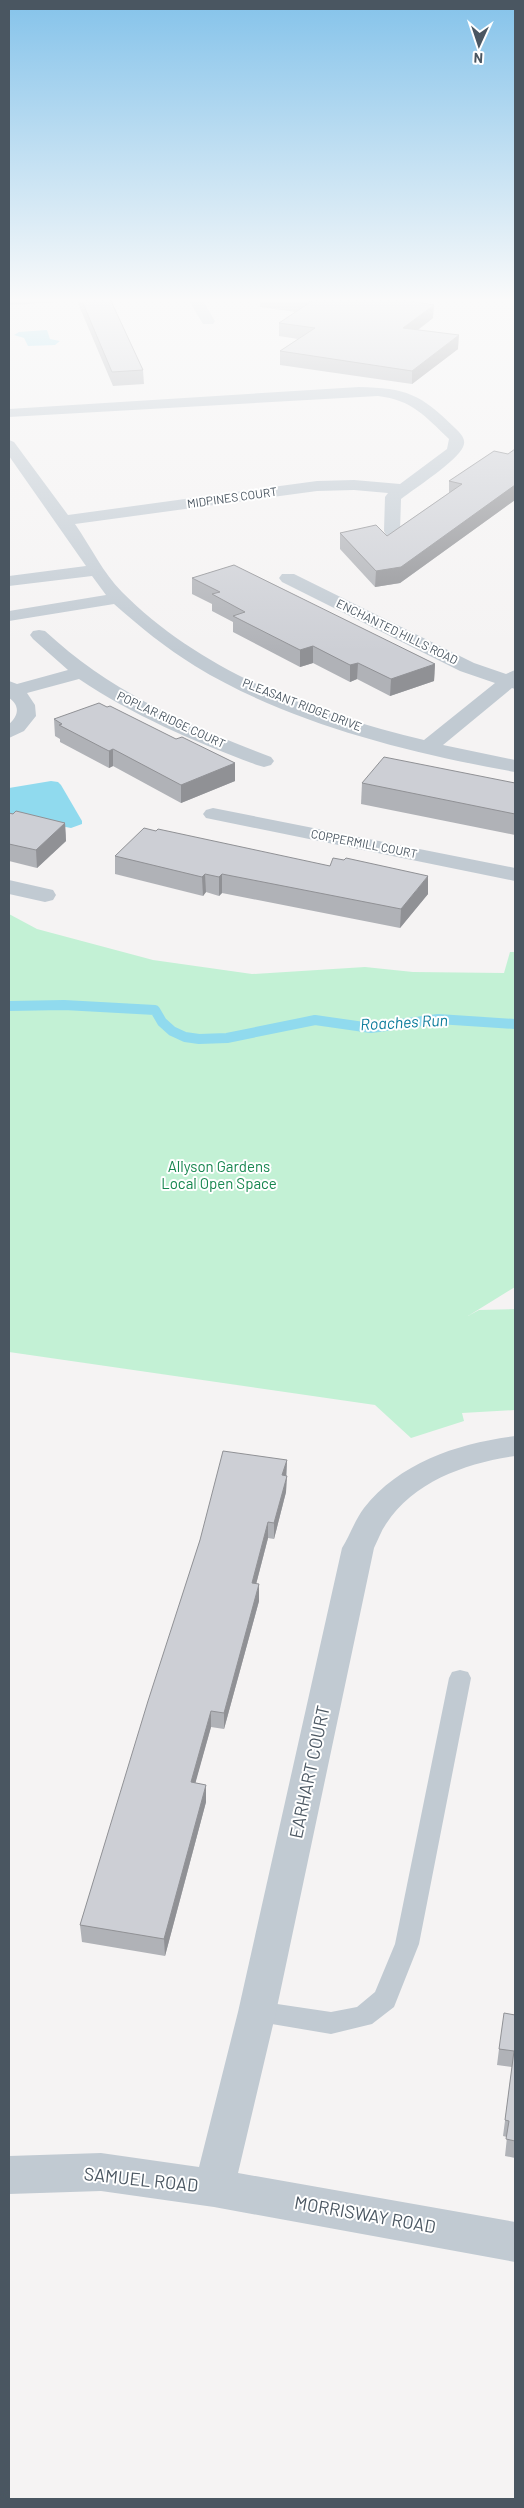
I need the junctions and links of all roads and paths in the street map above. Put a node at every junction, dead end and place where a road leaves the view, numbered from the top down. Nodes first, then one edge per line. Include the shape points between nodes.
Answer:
1 (435, 418) edge
2 (9, 445) edge
3 (400, 490) junction
4 (64, 521) junction
5 (392, 531) edge
6 (98, 570) junction
7 (288, 578) dead end
8 (9, 580) edge
9 (119, 598) junction
10 (9, 616) edge
11 (39, 635) dead end
12 (82, 672) junction
13 (513, 680) edge
14 (10, 690) edge
15 (9, 732) edge
16 (428, 747) junction
17 (264, 761) dead end
18 (515, 766) edge
19 (213, 814) dead end
20 (515, 875) edge
21 (9, 887) edge
22 (45, 896) dead end
23 (515, 1446) edge
24 (460, 1678) dead end
25 (257, 2012) junction
26 (9, 2175) edge
27 (214, 2188) junction
28 (515, 2242) edge

1 - 3 street via 456,438 457,445 453,452
2 - 4 street, PLEASANT RIDGE DRIVE
3 - 4 street, MIDPINES COURT via 354,485 317,486
3 - 5 street via 393,497
4 - 6 street, PLEASANT RIDGE DRIVE
6 - 8 street
6 - 9 street, PLEASANT RIDGE DRIVE
7 - 13 street, ENCHANTED HILLS ROAD via 467,667
9 - 10 street
9 - 16 street, PLEASANT RIDGE DRIVE via 155,631 233,678 291,704
11 - 12 street, POPLAR RIDGE COURT
12 - 14 street
12 - 17 street, POPLAR RIDGE COURT via 164,720
13 - 16 street, ENCHANTED HILLS ROAD
14 - 15 street via 25,702 27,718
16 - 18 street, PLEASANT RIDGE DRIVE
19 - 20 street, COPPERMILL COURT
21 - 22 street
23 - 25 street, EARHART COURT via 469,1455 431,1470 398,1491 374,1517 358,1548
24 - 25 lane via 407,1944 385,1999 363,2016 331,2023
25 - 27 street, EARHART COURT
26 - 27 street, SAMUEL ROAD via 101,2172
27 - 28 street, MORRISWAY ROAD

